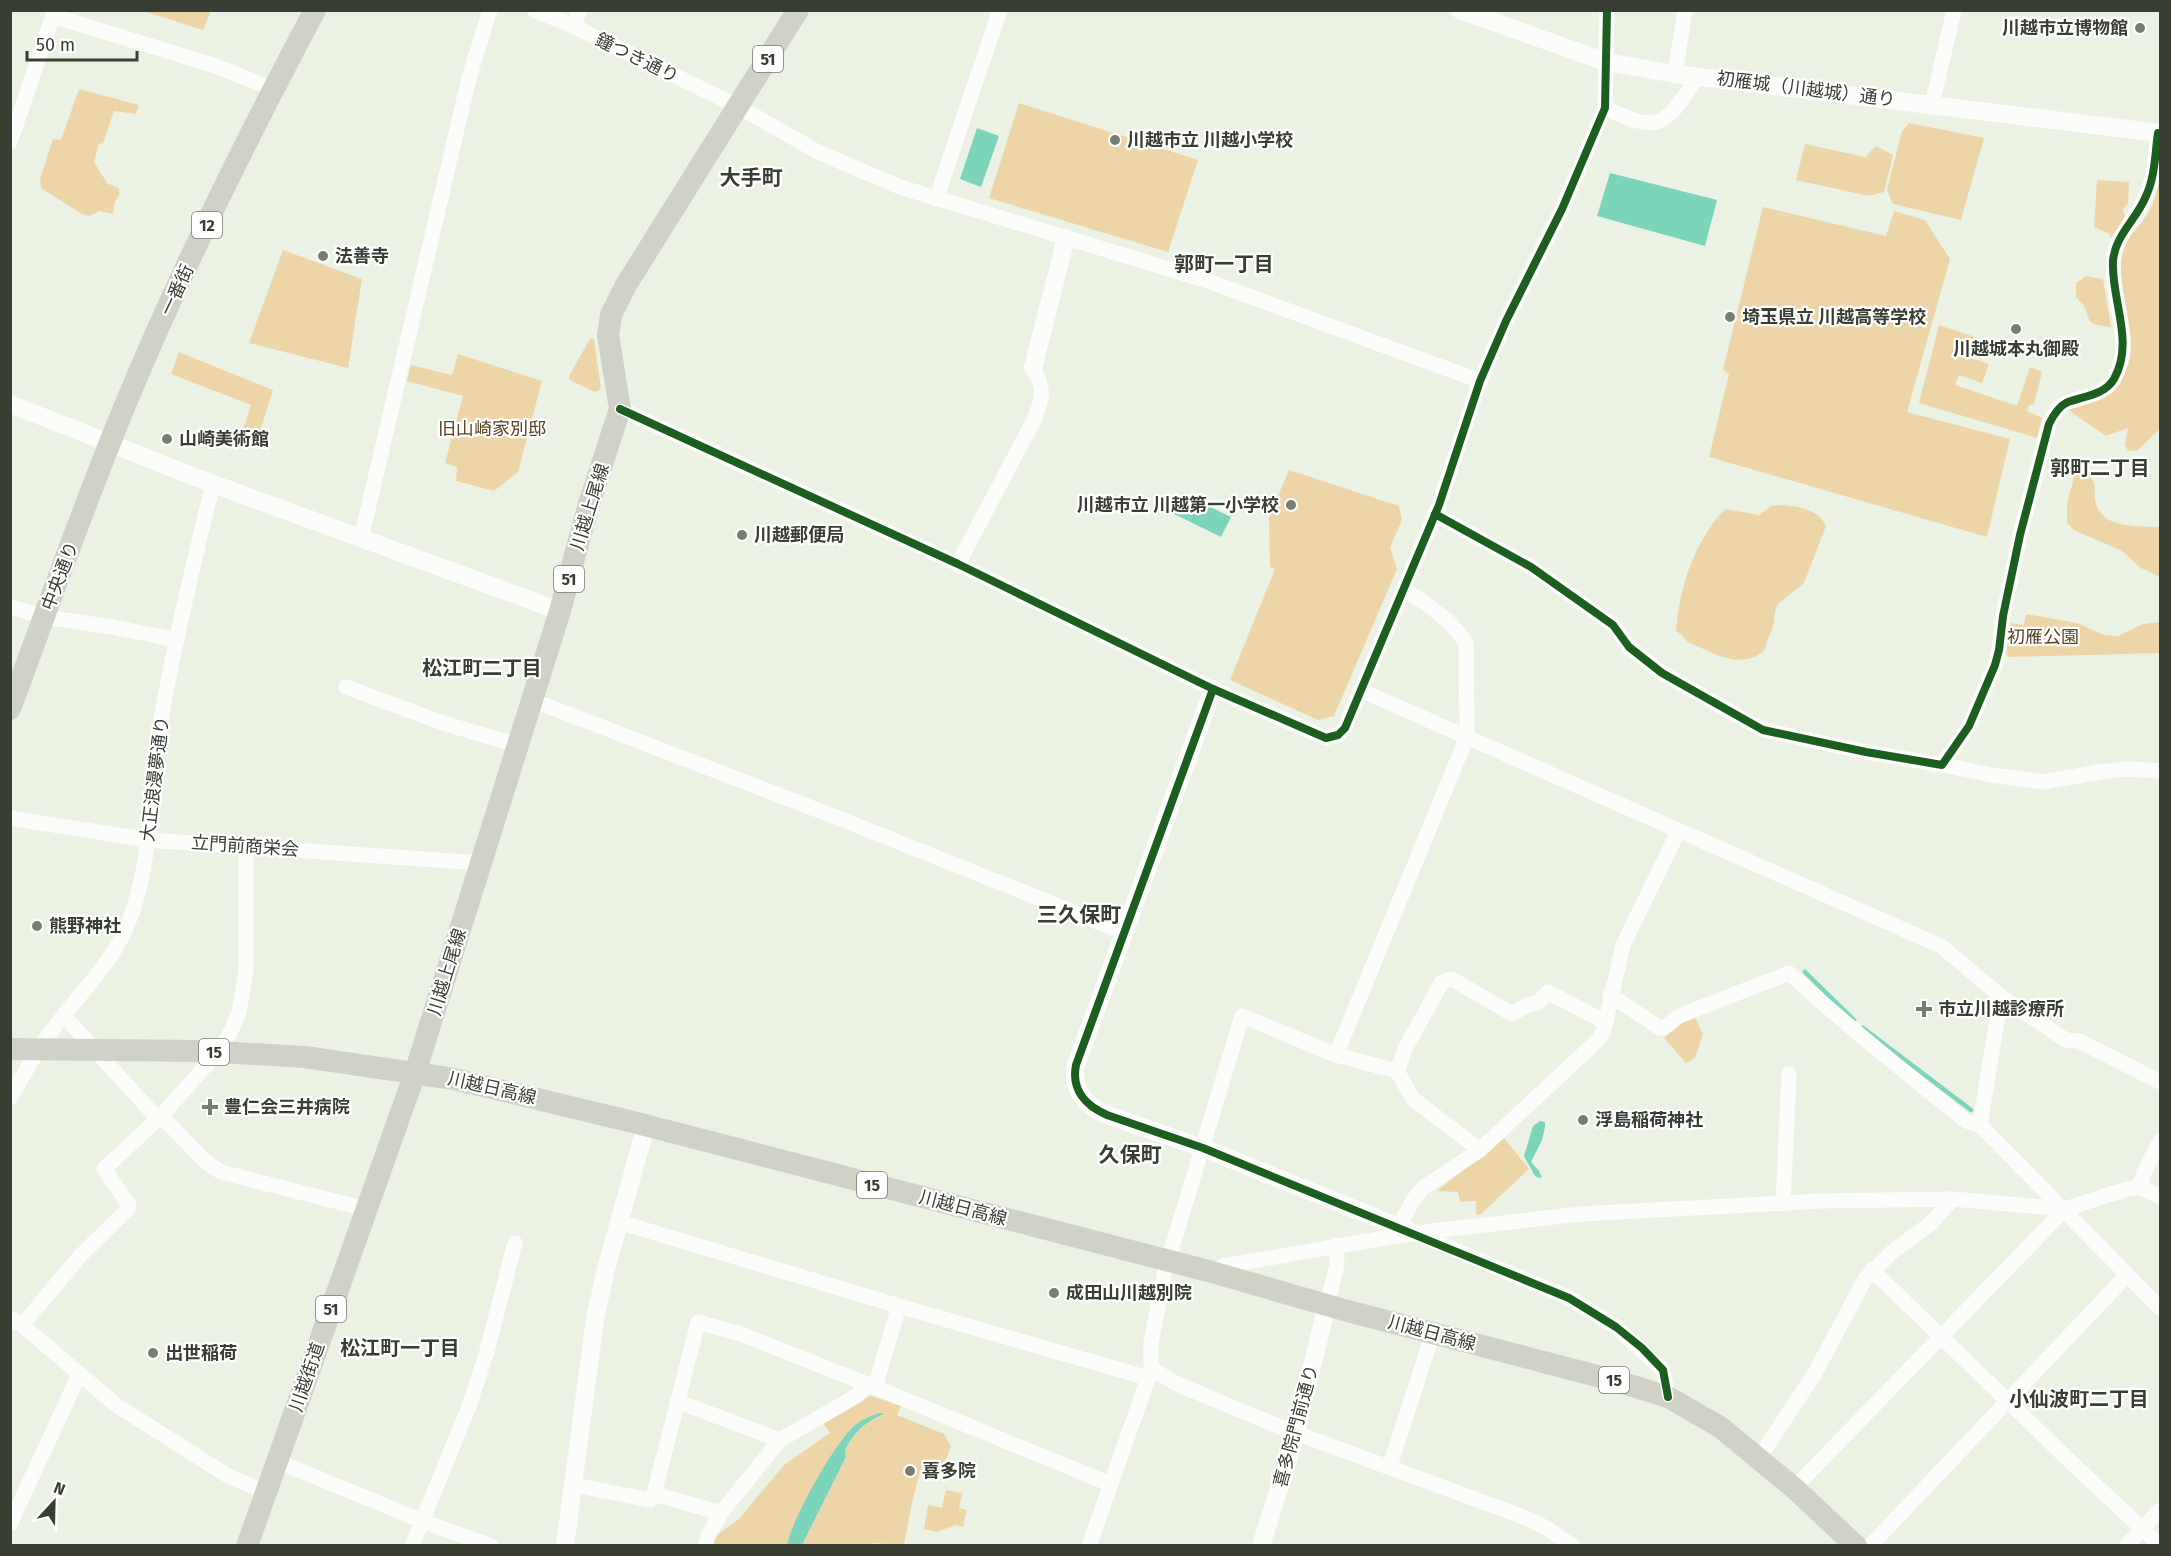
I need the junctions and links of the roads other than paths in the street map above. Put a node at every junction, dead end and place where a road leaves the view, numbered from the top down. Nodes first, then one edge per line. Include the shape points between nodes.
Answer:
1 (315, 10) edge
2 (490, 10) edge
3 (534, 10) edge
4 (580, 10) edge
5 (798, 10) edge
6 (1000, 10) edge
7 (1460, 10) edge
8 (1607, 10) edge
9 (1685, 10) edge
10 (1954, 10) edge
11 (54, 13) edge
12 (573, 26) junction
13 (1606, 62) junction
14 (1675, 74) junction
15 (1697, 76) junction
16 (273, 89) junction
17 (1932, 105) junction
18 (739, 107) junction
19 (1605, 108) junction
20 (2159, 133) edge
21 (10, 142) edge
22 (936, 199) junction
23 (1066, 238) junction
24 (1033, 368) joint
25 (1480, 381) junction
26 (10, 404) edge
27 (620, 409) junction
28 (110, 443) junction
29 (213, 484) junction
30 (1436, 514) junction
31 (361, 538) junction
32 (958, 564) junction
33 (1404, 590) junction
34 (10, 607) edge
35 (560, 611) junction
36 (44, 617) junction
37 (177, 640) junction
38 (346, 687) dead end
39 (1213, 688) junction
40 (1360, 690) junction
41 (532, 700) junction
42 (10, 709) edge
43 (1467, 737) junction
44 (517, 745) junction
45 (1942, 765) junction
46 (2160, 771) edge
47 (10, 818) edge
48 (1678, 832) junction
49 (147, 840) junction
50 (246, 846) junction
51 (480, 863) junction
52 (1123, 932) junction
53 (1610, 994) junction
54 (2003, 998) junction
55 (64, 1016) junction
56 (1605, 1022) junction
57 (10, 1049) edge
58 (39, 1049) junction
59 (94, 1050) junction
60 (218, 1052) junction
61 (1336, 1055) junction
62 (1397, 1071) junction
63 (416, 1072) junction
64 (1789, 1074) dead end
65 (2160, 1082) edge
66 (10, 1098) edge
67 (160, 1118) junction
68 (1980, 1125) junction
69 (646, 1126) junction
70 (2160, 1141) edge
71 (1203, 1148) junction
72 (1480, 1150) junction
73 (2140, 1187) junction
74 (2160, 1197) edge
75 (1953, 1199) junction
76 (1783, 1204) junction
77 (366, 1209) junction
78 (2065, 1209) junction
79 (619, 1222) junction
80 (1407, 1230) junction
81 (514, 1243) dead end
82 (1336, 1245) junction
83 (1168, 1262) junction
84 (1872, 1270) junction
85 (1212, 1272) junction
86 (2127, 1275) junction
87 (2159, 1302) edge
88 (1327, 1305) junction
89 (899, 1306) junction
90 (16, 1322) edge
91 (1433, 1333) junction
92 (1941, 1336) junction
93 (1150, 1373) junction
94 (79, 1375) junction
95 (871, 1386) junction
96 (1668, 1397) junction
97 (2008, 1401) junction
98 (679, 1402) junction
99 (1296, 1432) junction
100 (780, 1440) junction
101 (1759, 1458) junction
102 (277, 1461) junction
103 (1390, 1466) junction
104 (1110, 1484) junction
105 (574, 1485) junction
106 (1794, 1488) junction
107 (266, 1492) junction
108 (654, 1494) junction
109 (2160, 1510) edge
110 (722, 1513) junction
111 (422, 1521) junction
112 (10, 1524) edge
113 (2143, 1528) junction
114 (247, 1545) edge
115 (412, 1545) edge
116 (491, 1545) edge
117 (565, 1545) edge
118 (705, 1545) edge
119 (1089, 1545) edge
120 (1261, 1545) edge
121 (1573, 1545) edge
122 (1856, 1545) edge
123 (1870, 1545) edge
124 (2126, 1545) edge
125 (2160, 1545) edge

1 - 16 main road, 一番街 / 12
2 - 31 street via 469,78
3 - 12 street, 鐘つき通り
4 - 12 street
5 - 18 main road, 川越上尾線 / 51
6 - 22 street
7 - 13 street, 初雁城（川越城）通り
8 - 13 street
9 - 14 street
10 - 17 street
11 - 16 street via 216,66
11 - 21 street
12 - 18 street, 鐘つき通り
13 - 14 street, 初雁城（川越城）通り
13 - 19 street
14 - 15 street, 初雁城（川越城）通り
15 - 17 street, 初雁城（川越城）通り
15 - 19 street via 1682,100 1656,122 1642,122
16 - 28 main road, 一番街 / 12 via 171,303
17 - 20 street, 初雁城（川越城）通り
18 - 22 street, 鐘つき通り via 852,168
18 - 27 main road, 川越上尾線 / 51 via 616,302 608,335
19 - 25 street
20 - 45 street via 2151,186 2114,252 2124,349 2120,366 2113,381 2100,392 2065,404 2049,424 2020,535 1995,665 1969,726
22 - 23 street, 鐘つき通り
23 - 24 street
23 - 25 street, 鐘つき通り via 1205,280
24 - 32 street via 1041,382 1043,398
25 - 30 street
26 - 28 street
27 - 32 street
27 - 35 main road, 川越上尾線 / 51
28 - 29 street
28 - 36 main road, 中央通り / 12
29 - 31 street
29 - 37 street, 大正浪漫夢通り
30 - 33 street
30 - 45 street via 1531,567 1613,625 1629,647 1662,673 1763,730
31 - 35 street
32 - 39 street
33 - 40 street
33 - 43 street via 1450,623 1466,642
34 - 36 street
35 - 41 main road, 川越上尾線 / 51
36 - 37 street
36 - 42 main road, 中央通り / 12
37 - 49 street, 大正浪漫夢通り via 158,739
38 - 44 street
39 - 40 street via 1326,738 1345,728
39 - 52 street
40 - 43 street
41 - 44 main road, 川越上尾線 / 51
41 - 52 street
43 - 48 street
43 - 61 street
44 - 51 main road, 川越上尾線 / 51
45 - 46 street via 2044,782 2128,769
47 - 49 street, 立門前商栄会
48 - 53 street via 1623,945
48 - 54 street via 1941,946
49 - 50 street, 立門前商栄会
49 - 55 street, 大正浪漫夢通り via 132,912 122,939
50 - 51 street, 立門前商栄会
50 - 60 street via 246,972 239,1012
51 - 63 main road, 川越上尾線 / 51
52 - 71 street via 1076,1065 1078,1089 1094,1109
53 - 56 street
53 - 68 street via 1664,1028 1679,1016 1789,973 1966,1121
54 - 65 street via 2066,1040 2079,1041
54 - 68 street
55 - 58 street, 大正浪漫夢通り
55 - 59 street
56 - 62 street via 1548,992 1538,1003 1512,1014 1452,979 1442,982
56 - 72 street via 1599,1039 1583,1056
57 - 58 main road, 川越日高線 / 15
58 - 59 main road, 川越日高線 / 15
58 - 66 street, 大正浪漫夢通り
59 - 60 main road, 川越日高線 / 15
59 - 67 street
60 - 63 main road, 川越日高線 / 15 via 305,1057
60 - 67 street
61 - 62 street
61 - 71 street via 1242,1016
62 - 72 street via 1413,1099
63 - 69 main road, 川越日高線 / 15
63 - 77 main road, 川越街道 / 51
64 - 76 street
67 - 77 street via 221,1172
67 - 90 street via 104,1169 128,1209
68 - 78 street
69 - 79 street
69 - 83 main road, 川越日高線 / 15
70 - 73 street
71 - 80 street
71 - 83 street
72 - 80 street via 1423,1188 1413,1200
73 - 74 street
73 - 78 street
75 - 76 street
75 - 78 street
75 - 84 street via 1930,1224
76 - 80 street via 1581,1214
77 - 102 main road, 川越街道 / 51
78 - 86 street
78 - 92 street
79 - 89 street
79 - 105 street via 595,1319
80 - 82 street
80 - 96 street via 1569,1298 1616,1327 1663,1370
81 - 111 street via 468,1409
82 - 85 street via 1223,1266
82 - 88 street via 1337,1265
83 - 85 main road, 川越日高線 / 15
83 - 93 street via 1155,1313
84 - 92 street
84 - 101 street via 1815,1373
85 - 88 main road, 川越日高線 / 15
86 - 87 street
86 - 97 street
88 - 91 main road, 川越日高線 / 15
88 - 99 street, 喜多院門前通り
89 - 93 street
89 - 95 street
90 - 94 street
91 - 96 main road, 川越日高線 / 15
91 - 103 street
92 - 97 street
92 - 106 street
93 - 99 street
93 - 104 street
94 - 107 street via 116,1405 228,1476
94 - 112 street
95 - 98 street via 741,1334 698,1323
95 - 100 street
95 - 104 street
96 - 101 main road, 川越日高線 / 15 via 1720,1426
97 - 113 street
97 - 123 street
98 - 100 street
98 - 108 street
99 - 103 street
99 - 120 street, 喜多院門前通り
100 - 110 street
101 - 106 main road, 川越日高線 / 15
102 - 107 main road, 川越街道 / 51
102 - 111 street
103 - 121 street via 1521,1516
104 - 119 street
105 - 108 street via 650,1500
105 - 117 street
106 - 122 main road, 川越日高線 / 15
107 - 114 main road, 川越街道 / 51
108 - 110 street
109 - 113 street
110 - 118 street
111 - 115 street
111 - 116 street
113 - 124 street
113 - 125 street

